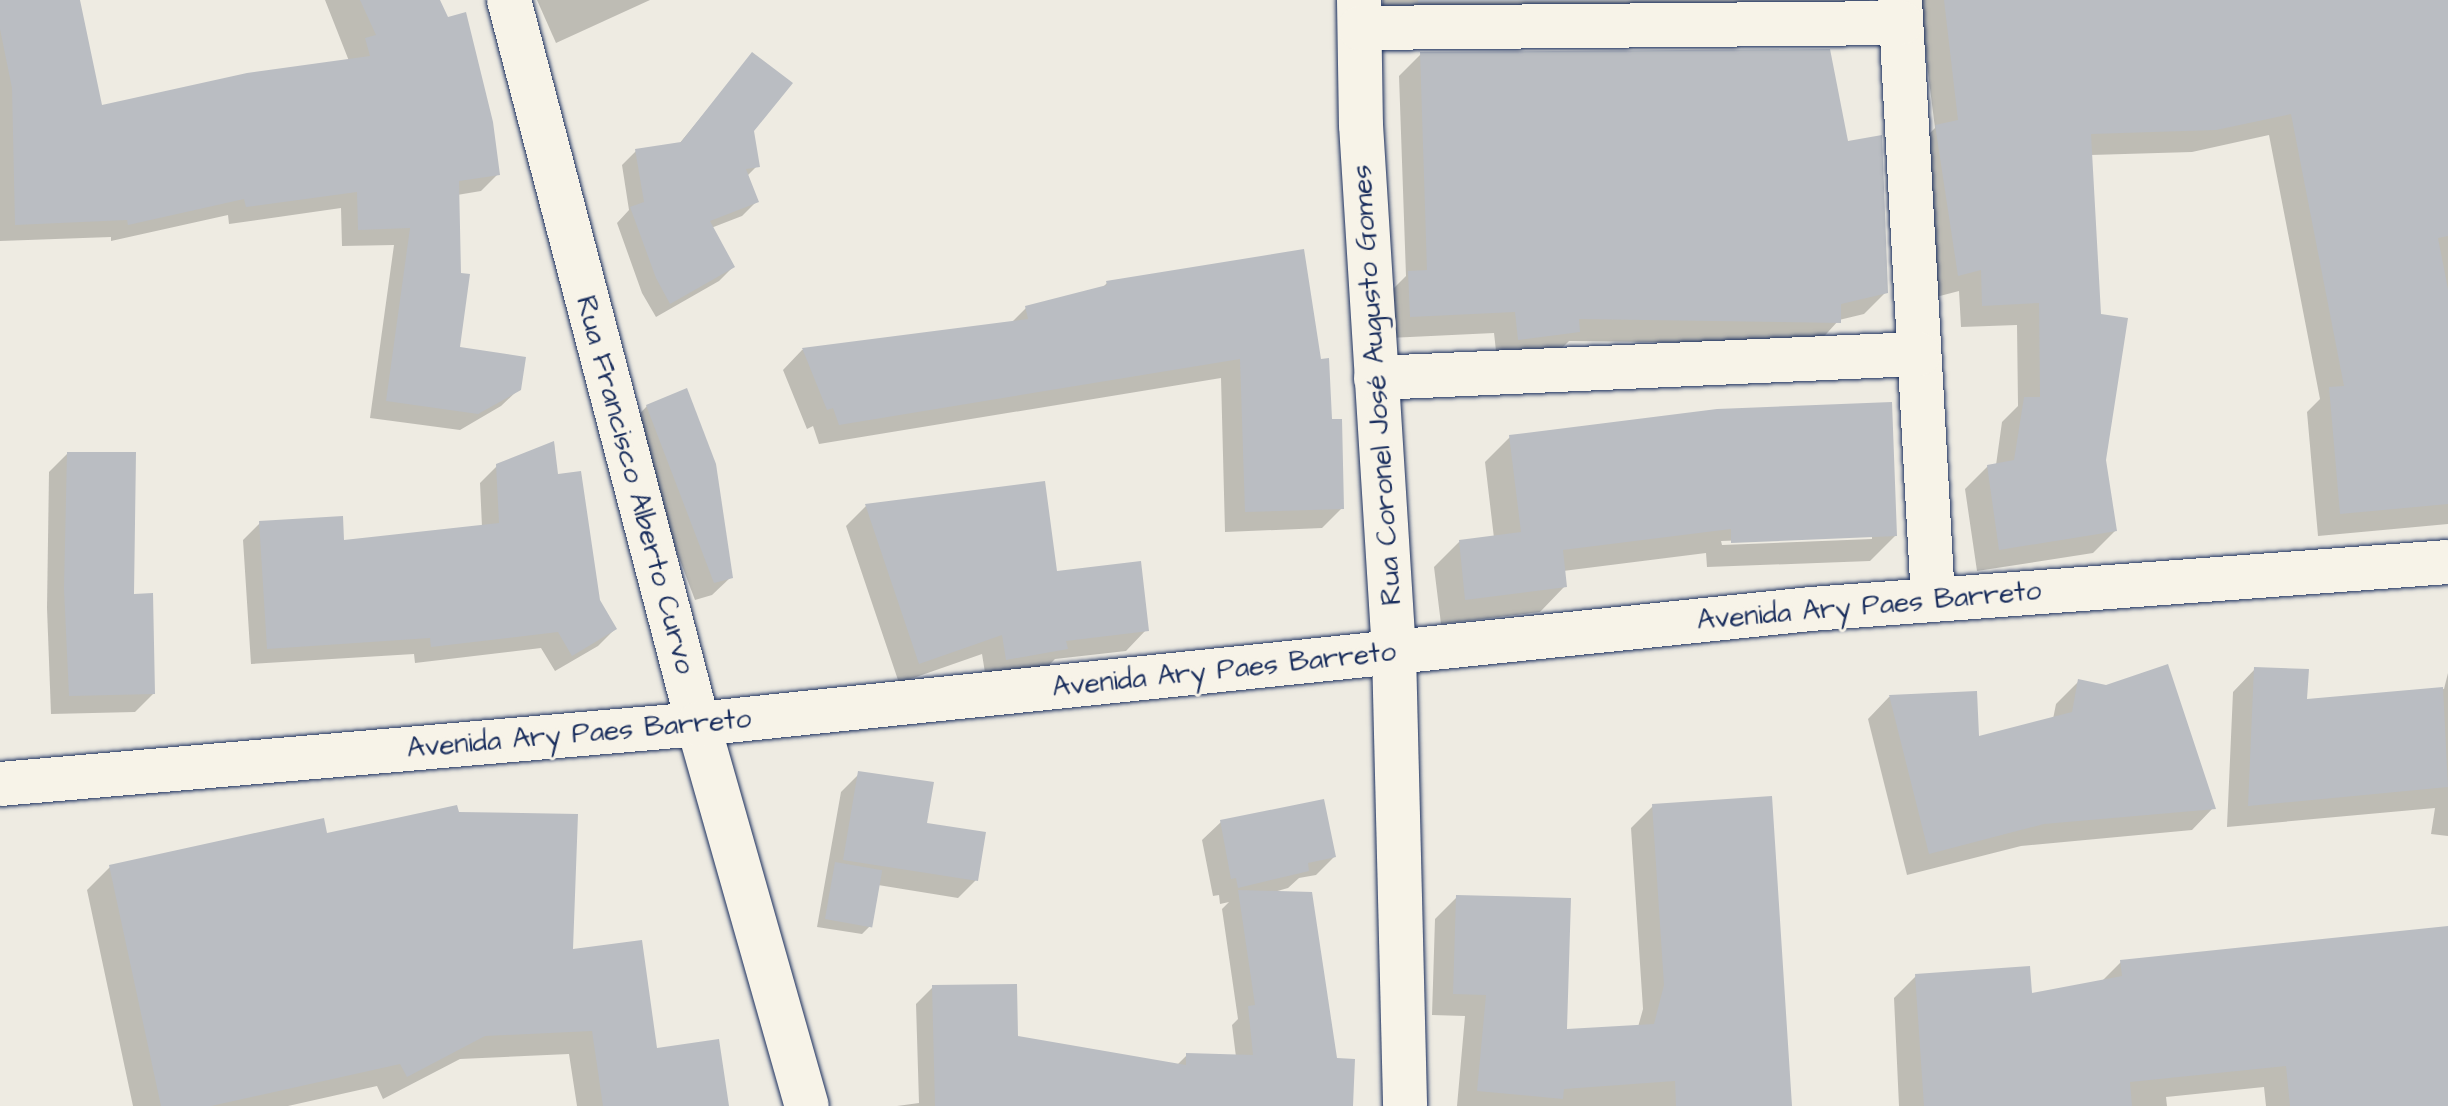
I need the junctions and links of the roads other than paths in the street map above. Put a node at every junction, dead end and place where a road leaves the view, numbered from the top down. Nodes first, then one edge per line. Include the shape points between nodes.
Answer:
1 (509, 0) edge
2 (1900, 12) edge
3 (1359, 14) edge
4 (1918, 354) junction
5 (1376, 378) junction
6 (2448, 562) edge
7 (1933, 599) junction
8 (1394, 652) junction
9 (698, 724) junction
10 (0, 784) edge
11 (807, 1106) edge
12 (1405, 1106) edge

1 - 9 street, Rua Francisco Alberto Curvo
2 - 3 street
2 - 4 street
3 - 5 street, Rua Coronel José Augusto Gomes
4 - 5 street
4 - 7 street
5 - 8 street, Rua Coronel José Augusto Gomes
6 - 7 street, Avenida Ary Paes Barreto
7 - 8 street, Avenida Ary Paes Barreto
8 - 9 street, Avenida Ary Paes Barreto
8 - 12 street, Rua Coronel José Augusto Gomes
9 - 10 street, Avenida Ary Paes Barreto
9 - 11 street, Rua Francisco Alberto Curvo

